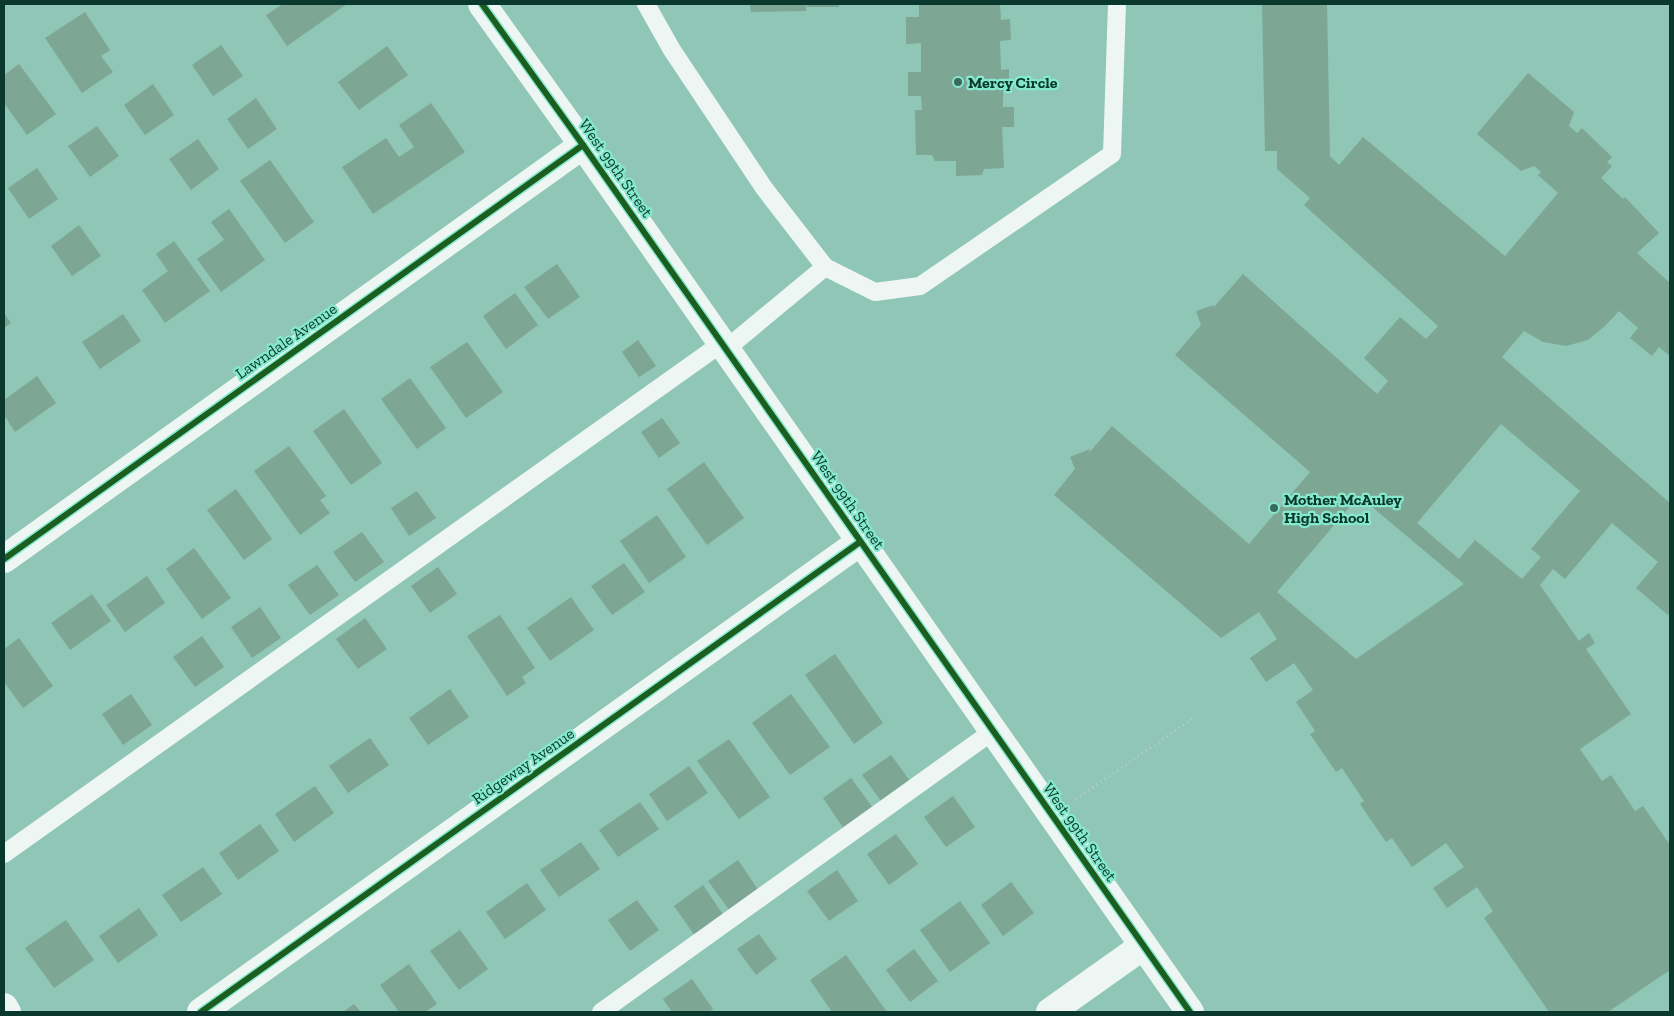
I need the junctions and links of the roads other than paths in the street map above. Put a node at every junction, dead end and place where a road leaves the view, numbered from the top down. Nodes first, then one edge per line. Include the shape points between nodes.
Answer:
1 (482, 4) edge
2 (646, 4) edge
3 (1117, 4) edge
4 (583, 146) junction
5 (825, 267) junction
6 (724, 346) junction
7 (860, 542) junction
8 (4, 559) edge
9 (993, 731) junction
10 (4, 854) edge
11 (1143, 946) junction
12 (4, 1008) edge
13 (7, 1012) edge
14 (201, 1012) edge
15 (601, 1012) edge
16 (1050, 1012) edge
17 (1190, 1012) edge

1 - 4 street, West 99th Street
2 - 5 lane via 672,50 764,188
3 - 5 lane via 1112,154 920,286 875,292
4 - 6 street, West 99th Street
4 - 8 street, Lawndale Avenue
5 - 6 lane
6 - 7 street, West 99th Street
6 - 10 lane
7 - 9 street, West 99th Street
7 - 14 street, Ridgeway Avenue
9 - 11 street, West 99th Street
9 - 15 lane
11 - 16 street
11 - 17 street, West 99th Street
12 - 13 street

